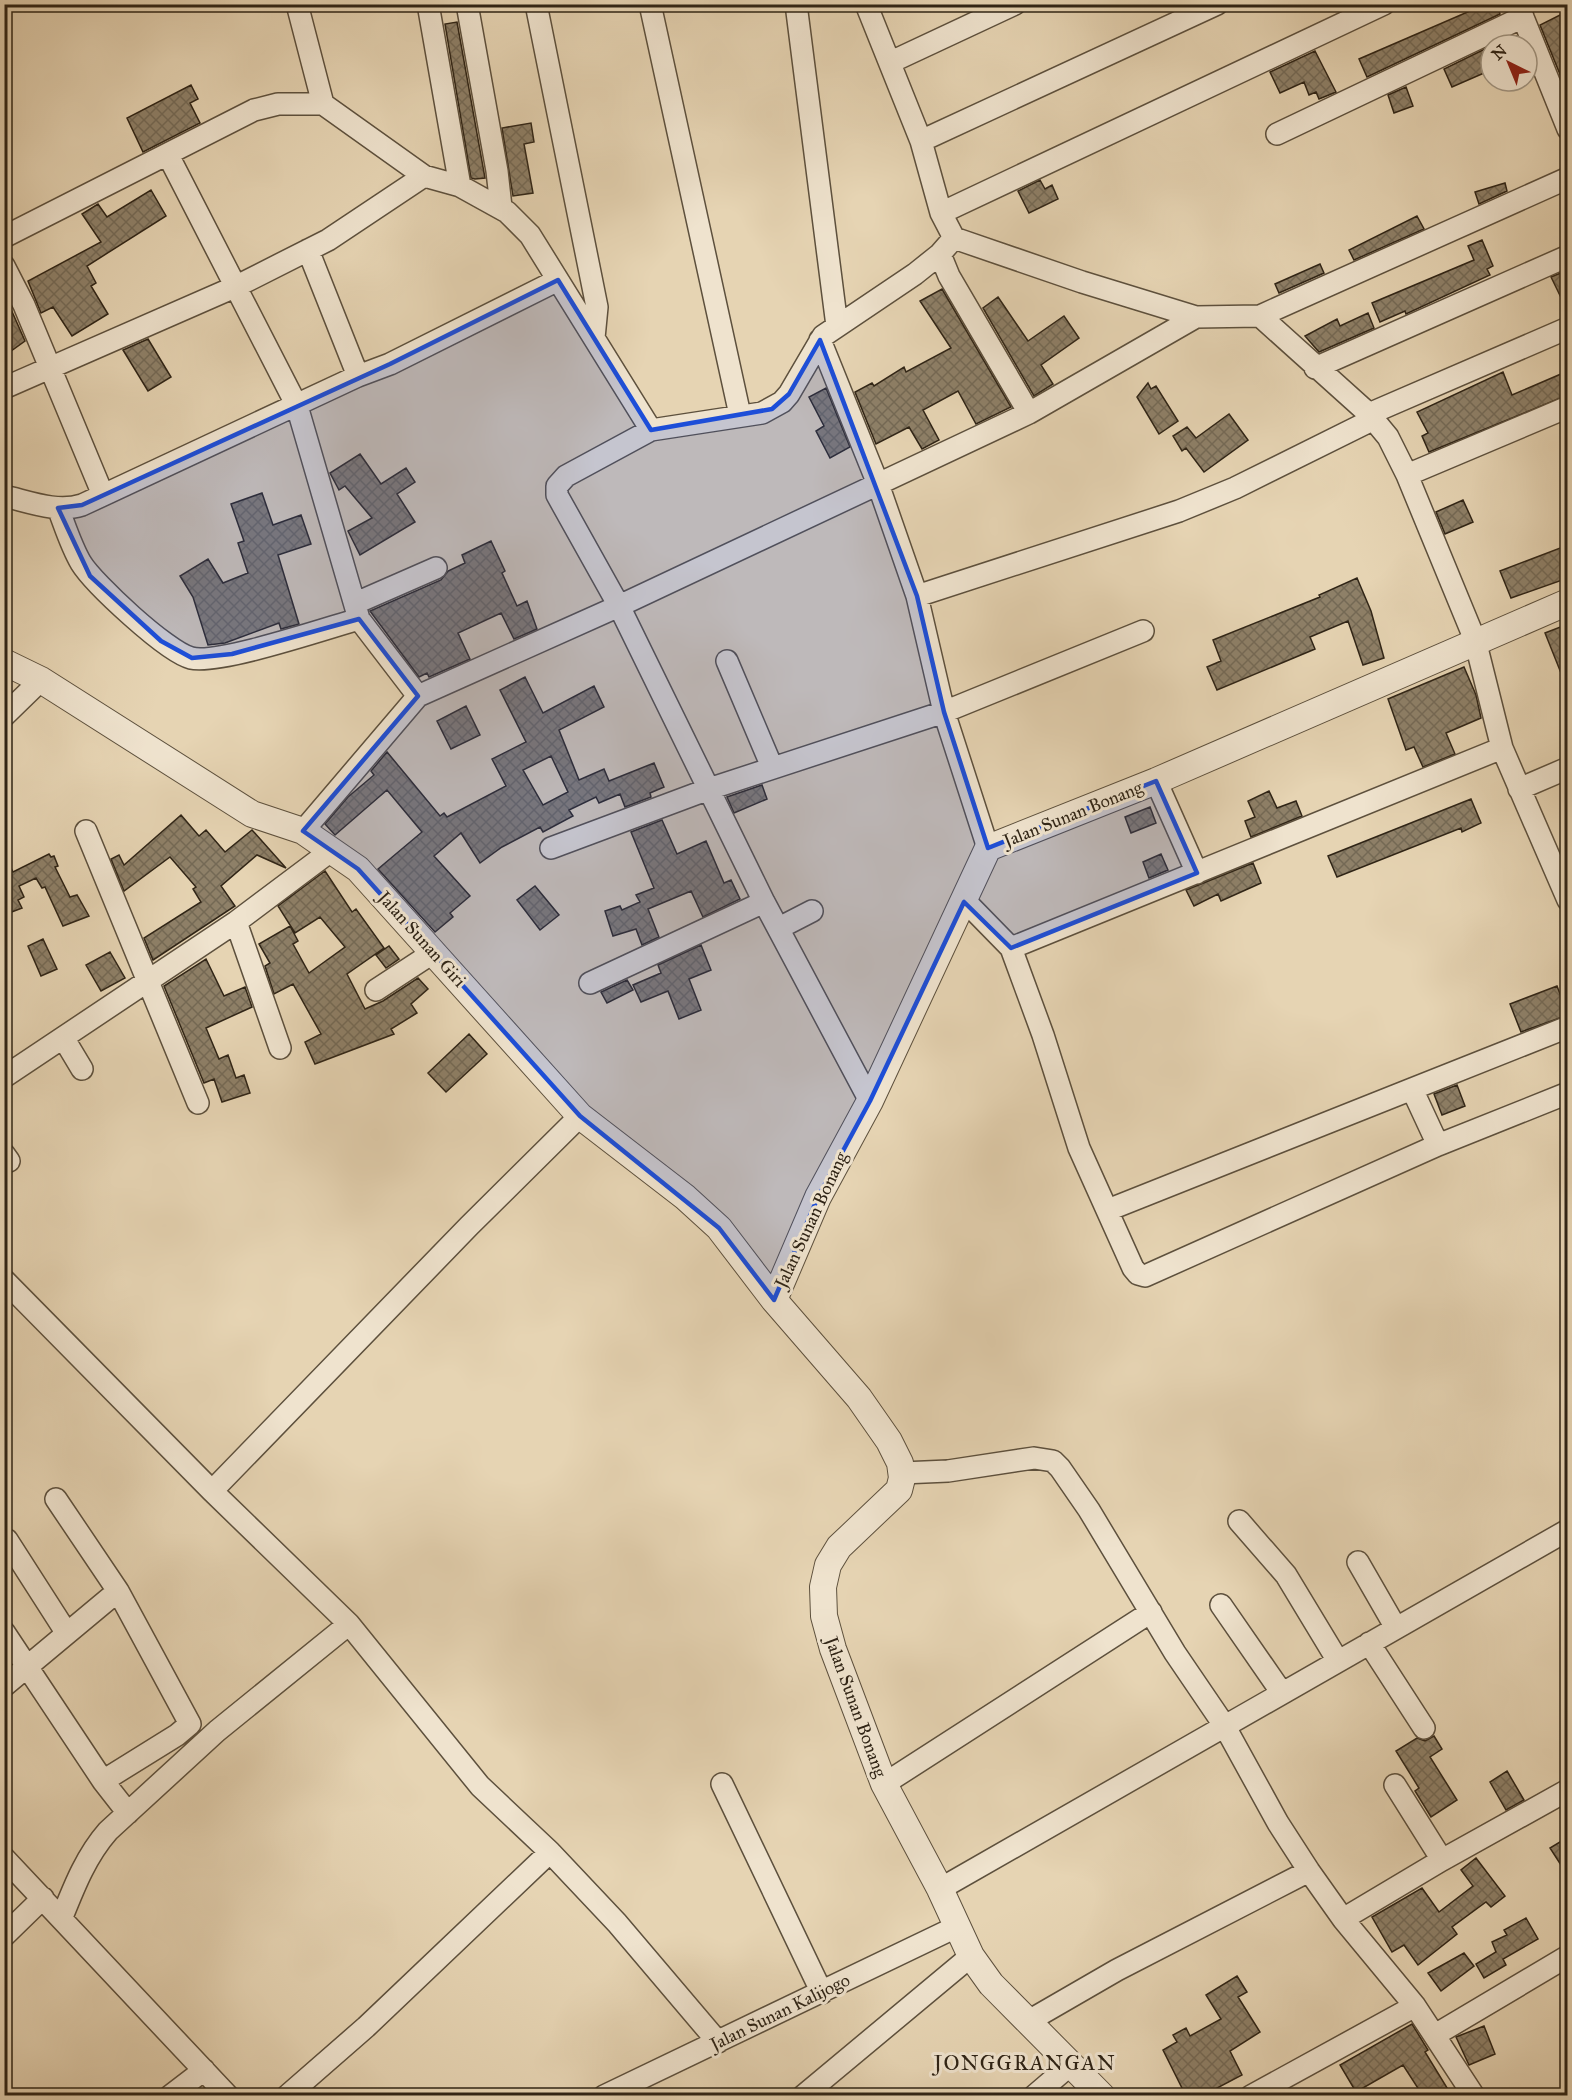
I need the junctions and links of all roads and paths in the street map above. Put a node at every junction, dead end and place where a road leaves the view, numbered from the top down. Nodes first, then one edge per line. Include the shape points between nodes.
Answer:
1 (297, 4) edge
2 (428, 4) edge
3 (467, 4) edge
4 (536, 4) edge
5 (650, 4) edge
6 (796, 4) edge
7 (866, 4) edge
8 (1015, 4) edge
9 (1217, 4) edge
10 (1384, 4) edge
11 (1521, 11) edge
12 (891, 62) junction
13 (323, 104) junction
14 (1568, 129) edge
15 (1277, 134) dead end
16 (921, 141) junction
17 (168, 155) junction
18 (424, 176) junction
19 (1568, 178) edge
20 (460, 186) junction
21 (501, 207) junction
22 (940, 213) junction
23 (4, 237) edge
24 (954, 238) junction
25 (308, 250) junction
26 (940, 255) junction
27 (1568, 256) edge
28 (4, 266) edge
29 (558, 280) junction
30 (237, 286) junction
31 (1260, 316) junction
32 (1196, 317) junction
33 (837, 326) junction
34 (1568, 328) edge
35 (594, 338) junction
36 (820, 340) junction
37 (1315, 368) junction
38 (51, 369) junction
39 (358, 376) junction
40 (4, 388) edge
41 (297, 406) junction
42 (1568, 407) edge
43 (1029, 413) junction
44 (740, 415) junction
45 (1371, 416) junction
46 (651, 430) junction
47 (1407, 475) junction
48 (878, 484) junction
49 (103, 495) junction
50 (4, 496) edge
51 (58, 508) junction
52 (436, 568) dead end
53 (917, 596) junction
54 (1568, 602) edge
55 (620, 606) junction
56 (357, 611) junction
57 (1143, 631) dead end
58 (1475, 640) junction
59 (727, 661) dead end
60 (4, 662) edge
61 (41, 680) junction
62 (417, 696) junction
63 (944, 712) junction
64 (4, 716) edge
65 (1502, 748) junction
66 (772, 767) junction
67 (1568, 768) edge
68 (1156, 781) junction
69 (709, 789) junction
70 (1519, 789) junction
71 (86, 831) dead end
72 (303, 831) junction
73 (551, 848) dead end
74 (988, 848) junction
75 (332, 850) junction
76 (1197, 873) junction
77 (1566, 895) edge
78 (764, 902) junction
79 (964, 902) junction
80 (812, 910) dead end
81 (236, 922) junction
82 (779, 928) junction
83 (1011, 948) junction
84 (435, 952) junction
85 (149, 981) junction
86 (590, 983) dead end
87 (376, 990) dead end
88 (1568, 1027) edge
89 (64, 1039) junction
90 (280, 1048) dead end
91 (82, 1069) dead end
92 (4, 1077) edge
93 (1412, 1089) junction
94 (1568, 1093) edge
95 (870, 1101) junction
96 (198, 1103) dead end
97 (580, 1116) junction
98 (1438, 1145) junction
99 (1108, 1210) junction
100 (4, 1280) edge
101 (774, 1300) junction
102 (902, 1473) junction
103 (212, 1491) junction
104 (56, 1499) dead end
105 (1239, 1521) dead end
106 (1568, 1530) edge
107 (7, 1540) dead end
108 (1358, 1562) dead end
109 (118, 1591) junction
110 (1221, 1605) dead end
111 (1150, 1612) junction
112 (349, 1624) junction
113 (1396, 1628) junction
114 (4, 1632) edge
115 (66, 1632) junction
116 (1369, 1643) junction
117 (1338, 1661) junction
118 (28, 1666) junction
119 (4, 1686) edge
120 (1282, 1693) junction
121 (190, 1724) junction
122 (1224, 1725) junction
123 (1424, 1728) dead end
124 (204, 1743) junction
125 (103, 1781) junction
126 (722, 1784) dead end
127 (884, 1784) junction
128 (1395, 1785) dead end
129 (1568, 1790) edge
130 (128, 1813) junction
131 (550, 1852) junction
132 (4, 1858) edge
133 (1442, 1860) junction
134 (1309, 1871) junction
135 (940, 1889) junction
136 (43, 1898) junction
137 (62, 1917) junction
138 (1343, 1919) junction
139 (956, 1927) junction
140 (4, 1936) edge
141 (971, 1956) junction
142 (1568, 1956) edge
143 (822, 1993) junction
144 (1415, 2006) junction
145 (1027, 2022) junction
146 (1435, 2035) junction
147 (718, 2042) junction
148 (1070, 2066) junction
149 (204, 2070) junction
150 (170, 2096) edge
151 (228, 2096) edge
152 (287, 2096) edge
153 (603, 2096) edge
154 (803, 2096) edge
155 (1034, 2096) edge
156 (1102, 2096) edge
157 (1251, 2096) edge
158 (1474, 2096) edge

1 - 13 street
2 - 20 street
3 - 21 street
4 - 35 street via 597,308
5 - 44 street
6 - 33 street
7 - 12 street
8 - 12 street
9 - 16 street
10 - 22 street
11 - 14 street
11 - 15 street
12 - 16 street
13 - 17 street via 267,105
13 - 18 street
16 - 22 street
17 - 23 street
17 - 30 street
18 - 20 street
18 - 25 street
19 - 31 street
20 - 21 street
21 - 29 street via 530,235
22 - 24 street
24 - 26 street
24 - 32 street
25 - 30 street
25 - 39 street
26 - 33 street
26 - 43 street
27 - 37 street
28 - 38 street
29 - 35 street
29 - 39 street via 390,364
30 - 38 street
30 - 41 street
31 - 32 street
31 - 37 street
32 - 43 street
33 - 36 street
34 - 45 street
35 - 46 street
36 - 44 street via 782,402 762,413
36 - 48 street
37 - 45 street
38 - 40 street
38 - 49 street
39 - 41 street
41 - 49 street
41 - 56 street
42 - 47 street
43 - 48 street
44 - 46 street
45 - 47 street via 1388,437
45 - 53 street via 1235,488 1179,511
46 - 55 street via 566,476 557,486 560,504
47 - 58 street
48 - 53 street
48 - 55 street
49 - 51 street via 70,509
50 - 51 street
51 - 56 street via 80,562 90,576 161,641 192,658 232,654
52 - 56 street
53 - 63 street
54 - 58 street, Jalan Sunan Bonang
55 - 62 street
55 - 69 street
56 - 62 street
57 - 63 street
58 - 65 street
58 - 68 street, Jalan Sunan Bonang
59 - 66 street
60 - 61 street, Jalan Sunan Giri
61 - 64 street
61 - 72 street, Jalan Sunan Giri via 252,814
62 - 72 street
63 - 66 street
63 - 74 street
65 - 70 street
65 - 76 street
66 - 69 street
67 - 70 street
68 - 74 street, Jalan Sunan Bonang
68 - 76 street
69 - 73 street
69 - 78 street
70 - 77 street
71 - 85 street
72 - 75 street, Jalan Sunan Giri
74 - 79 street, Jalan Sunan Bonang
75 - 81 street
75 - 84 street, Jalan Sunan Giri via 358,869
76 - 83 street
78 - 82 street
78 - 86 street
79 - 83 street
79 - 95 street, Jalan Sunan Bonang
80 - 82 street
81 - 85 street
81 - 90 street
82 - 95 street
83 - 99 street via 1079,1148
84 - 87 street
84 - 97 street, Jalan Sunan Giri
85 - 89 street
85 - 96 street
88 - 93 street
89 - 91 street
89 - 92 street
93 - 98 street
93 - 99 street
94 - 98 street
95 - 101 street, Jalan Sunan Bonang via 818,1197
97 - 101 street, Jalan Sunan Giri via 719,1228
97 - 103 street
98 - 99 street via 1145,1276 1133,1268
100 - 103 street
101 - 102 street, Jalan Sunan Bonang via 859,1398 889,1441
102 - 111 street via 948,1471 1034,1458 1053,1461 1089,1510
102 - 127 street, Jalan Sunan Bonang via 894,1496 839,1547 828,1565 823,1587 824,1616 833,1649
103 - 112 street
104 - 109 street
105 - 117 street via 1286,1575
106 - 113 street
107 - 115 street
108 - 113 street
109 - 115 street
109 - 121 street
110 - 120 street
111 - 122 street
111 - 127 street
112 - 124 street
112 - 131 street via 480,1786
113 - 116 street
114 - 118 street
115 - 118 street
116 - 117 street
116 - 123 street
117 - 120 street
118 - 119 street
118 - 125 street
120 - 122 street
121 - 124 street
121 - 125 street
122 - 134 street
122 - 135 street
124 - 130 street
125 - 130 street
126 - 143 street
127 - 135 street, Jalan Sunan Bonang
128 - 133 street
129 - 133 street
130 - 137 street via 97,1844
131 - 147 street via 617,1923
131 - 152 street via 366,2027
132 - 136 street
133 - 138 street
134 - 138 street
134 - 145 street via 1117,1970
135 - 139 street, Jalan Sunan Bonang
136 - 137 street
136 - 140 street
137 - 149 street
138 - 144 street
139 - 141 street, Jalan Sunan Bonang
139 - 143 street, Jalan Sunan Kalijogo
141 - 145 street, Jalan Sunan Bonang
141 - 154 street
142 - 146 street
143 - 147 street, Jalan Sunan Kalijogo
144 - 146 street
144 - 157 street
145 - 148 street, Jalan Sunan Bonang
146 - 158 street
147 - 153 street, Jalan Sunan Kalijogo
148 - 155 street
148 - 156 street, Jalan Sunan Bonang
149 - 150 street
149 - 151 street

